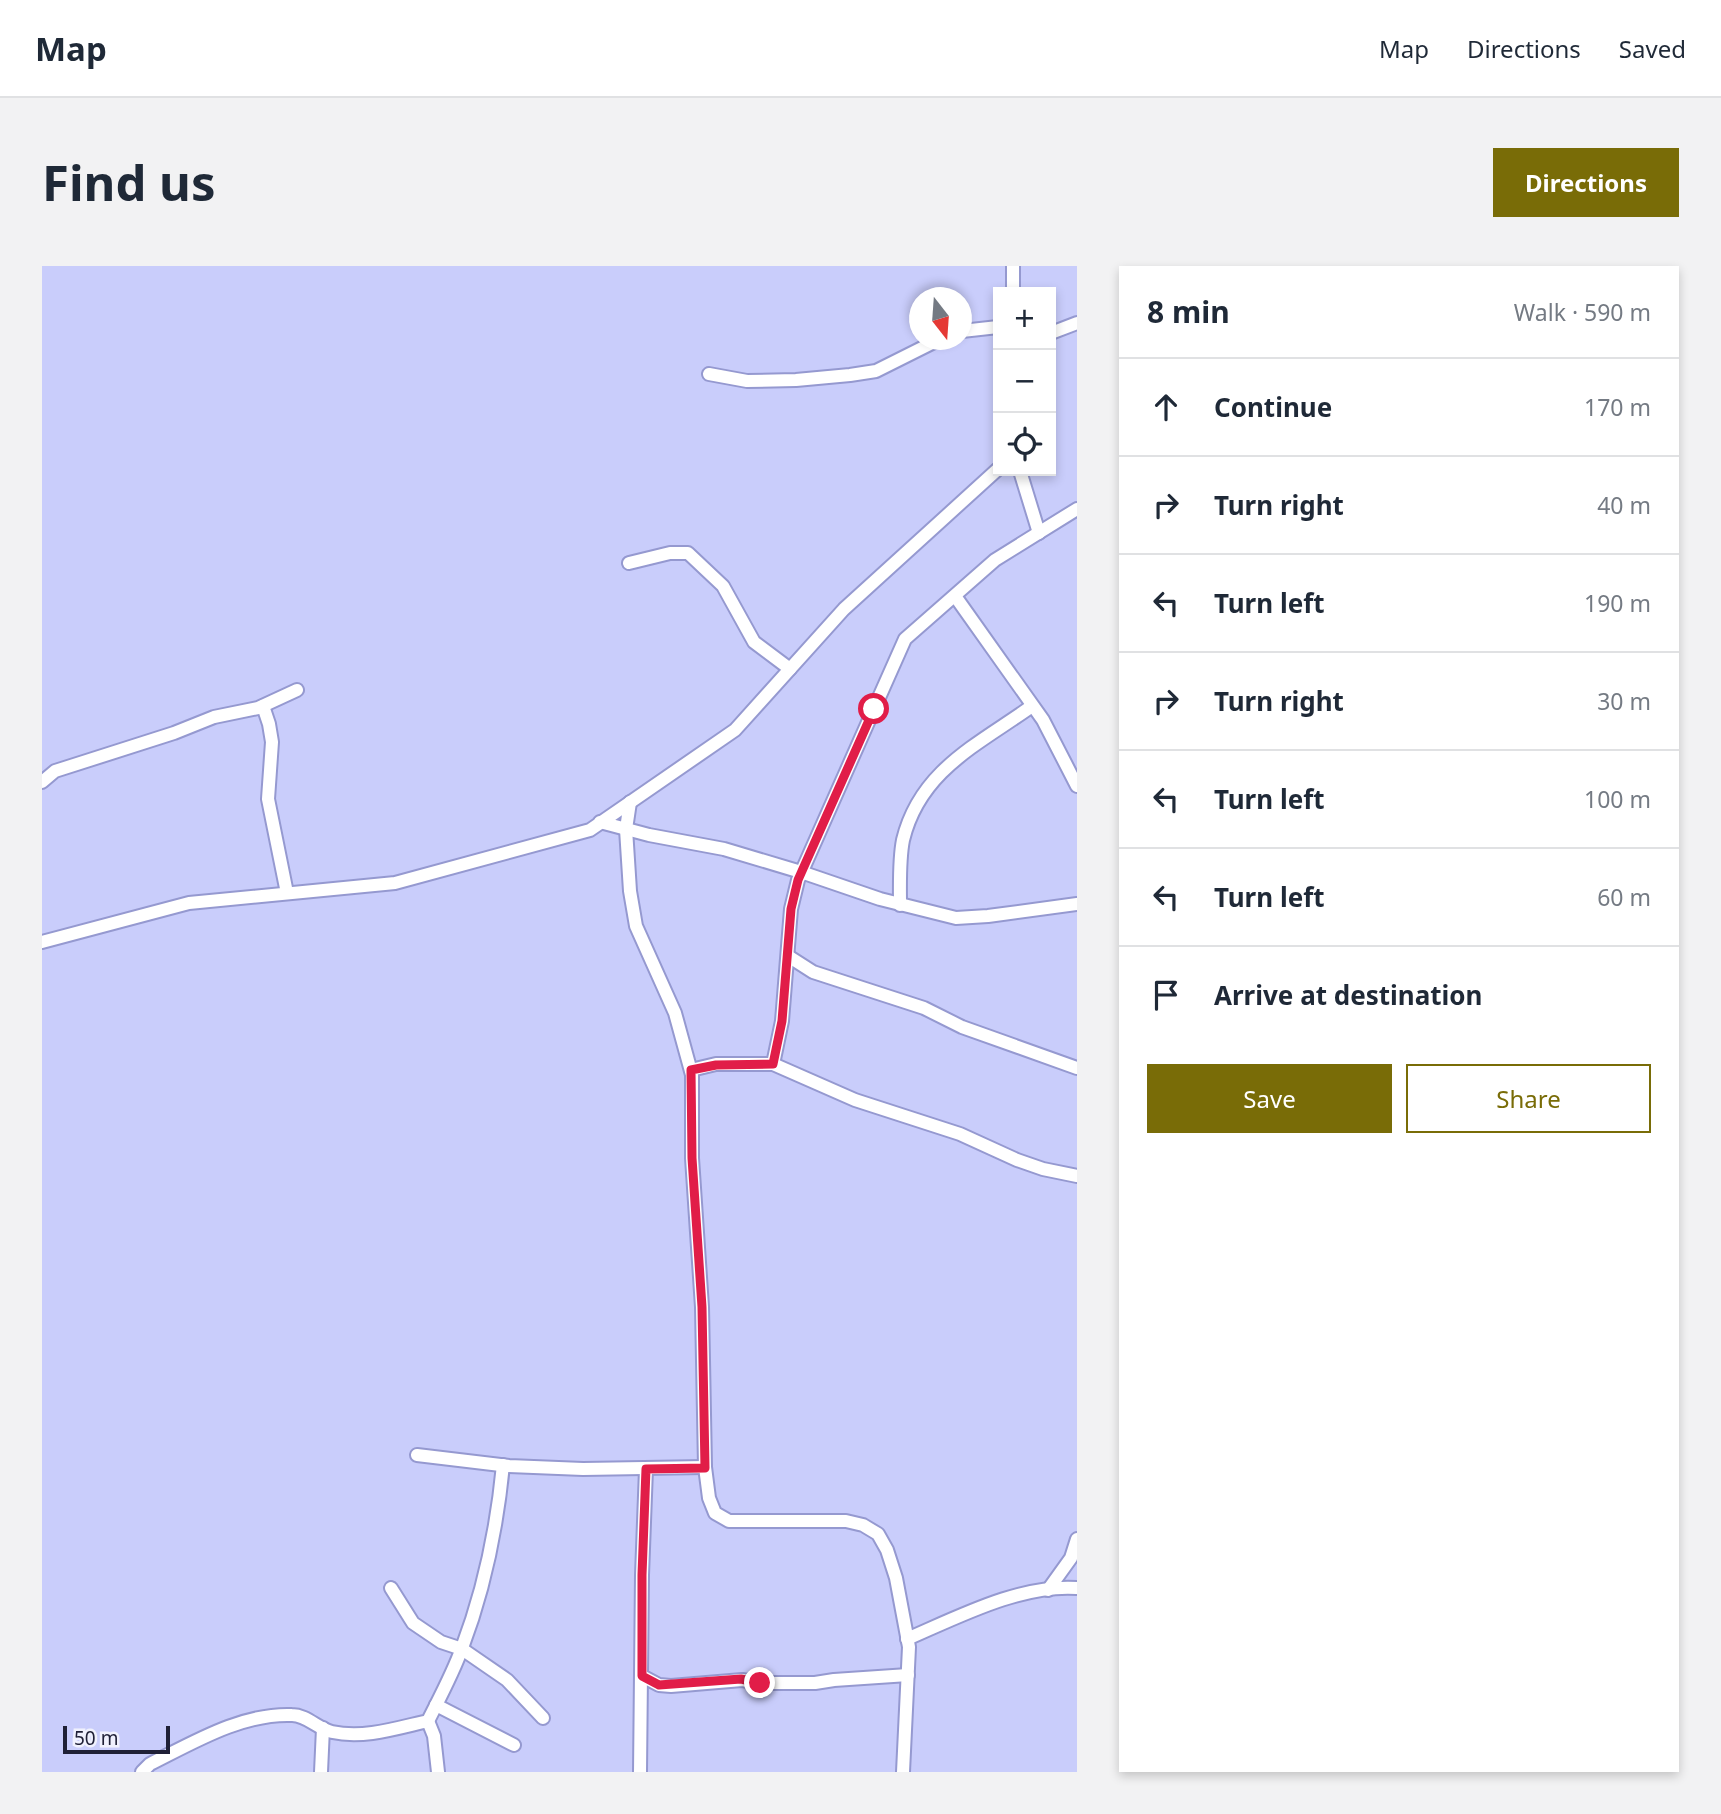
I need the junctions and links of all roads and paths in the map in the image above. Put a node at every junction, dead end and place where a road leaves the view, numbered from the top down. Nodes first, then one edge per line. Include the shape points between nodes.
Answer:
1 (1013, 266) edge
2 (1013, 287) edge
3 (1077, 323) edge
4 (993, 328) edge
5 (972, 330) edge
6 (1056, 331) edge
7 (920, 350) edge
8 (709, 374) dead end
9 (993, 474) edge
10 (1022, 476) edge
11 (1077, 509) edge
12 (1039, 533) junction
13 (629, 563) dead end
14 (955, 596) junction
15 (789, 669) junction
16 (297, 690) dead end
17 (263, 706) junction
18 (1032, 706) junction
19 (42, 782) edge
20 (1077, 786) edge
21 (630, 802) junction
22 (600, 822) junction
23 (626, 829) junction
24 (801, 872) junction
25 (287, 894) junction
26 (1077, 904) edge
27 (900, 905) junction
28 (43, 938) edge
29 (788, 956) junction
30 (773, 1064) junction
31 (1077, 1068) edge
32 (691, 1070) junction
33 (1077, 1175) edge
34 (417, 1455) dead end
35 (503, 1465) junction
36 (705, 1468) junction
37 (646, 1469) junction
38 (1077, 1539) edge
39 (391, 1588) dead end
40 (1077, 1588) edge
41 (1048, 1590) junction
42 (907, 1639) junction
43 (462, 1649) junction
44 (908, 1675) junction
45 (642, 1676) junction
46 (436, 1705) junction
47 (543, 1718) dead end
48 (428, 1721) junction
49 (323, 1728) junction
50 (514, 1745) dead end
51 (142, 1772) edge
52 (321, 1772) edge
53 (438, 1772) edge
54 (640, 1772) edge
55 (903, 1772) edge

1 - 2 street
3 - 6 street
4 - 5 street
7 - 8 street via 876,371 850,375 747,381
9 - 15 street via 844,609
10 - 12 street
11 - 12 street
12 - 14 street via 995,560
13 - 15 street via 688,553 723,586 754,642
14 - 18 street
14 - 24 street via 905,639
15 - 21 street via 735,730
16 - 17 street
17 - 19 street via 214,717 55,771
17 - 25 street via 272,742 268,799
18 - 20 street
18 - 27 street via 966,749 932,780 903,842
21 - 22 street
21 - 23 street
22 - 23 street
22 - 25 street via 590,830 395,883
23 - 24 street via 724,849
23 - 32 street via 636,926 675,1013
24 - 27 street
24 - 29 street via 791,909
25 - 28 street via 188,903
26 - 27 street via 956,918
29 - 30 street
29 - 31 street via 813,972 924,1008 974,1032
30 - 32 street
30 - 33 street via 1017,1160
32 - 36 street
34 - 35 street
35 - 37 street
35 - 43 street via 480,1595
36 - 37 street
36 - 42 street via 715,1513 729,1521 846,1521 878,1534 896,1578
37 - 45 street
38 - 41 street via 1071,1558
39 - 43 street via 413,1623 441,1642
40 - 41 street
41 - 42 street via 961,1615
42 - 44 street
43 - 46 street
43 - 47 street via 507,1680
44 - 45 street via 815,1683 741,1679 671,1686
44 - 55 street
45 - 54 street
46 - 48 street
46 - 50 street
48 - 49 street via 373,1734
48 - 53 street
49 - 51 street via 296,1715 244,1722 176,1751
49 - 52 street

